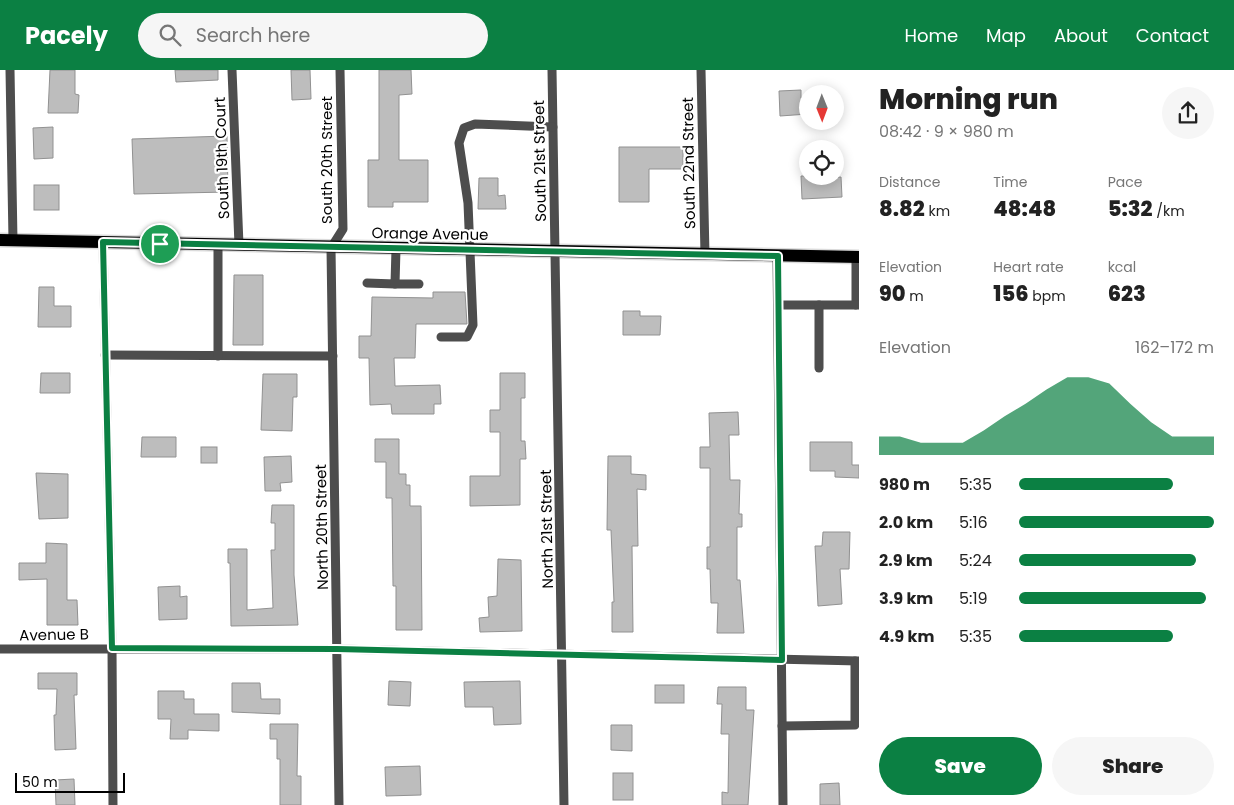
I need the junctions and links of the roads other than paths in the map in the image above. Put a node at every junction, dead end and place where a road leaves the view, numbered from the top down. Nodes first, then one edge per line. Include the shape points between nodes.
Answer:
1 (10, 70) edge
2 (232, 70) edge
3 (340, 70) edge
4 (552, 70) edge
5 (701, 70) edge
6 (553, 127) junction
7 (0, 240) edge
8 (13, 240) junction
9 (103, 242) junction
10 (218, 245) junction
11 (239, 245) junction
12 (332, 248) junction
13 (396, 249) junction
14 (470, 251) junction
15 (555, 253) junction
16 (705, 255) junction
17 (778, 256) junction
18 (858, 257) edge
19 (367, 284) dead end
20 (395, 284) junction
21 (419, 284) dead end
22 (778, 305) junction
23 (819, 305) junction
24 (858, 305) edge
25 (441, 337) dead end
26 (106, 355) junction
27 (218, 356) junction
28 (333, 356) junction
29 (819, 368) dead end
30 (112, 648) junction
31 (0, 649) edge
32 (337, 649) junction
33 (563, 655) junction
34 (782, 660) junction
35 (857, 661) edge
36 (782, 726) junction
37 (113, 805) edge
38 (339, 805) edge
39 (564, 805) edge
40 (783, 805) edge

1 - 8 street
2 - 11 street, South 19th Court
3 - 12 street, South 20th Street via 343,229
4 - 6 street, South 21st Street
5 - 16 street, South 22nd Street
6 - 14 street via 475,124 464,128 459,143 466,183
6 - 15 street, South 21st Street
7 - 8 main road, Orange Avenue
8 - 9 main road, Orange Avenue
9 - 10 main road, Orange Avenue
9 - 26 street
10 - 11 main road, Orange Avenue
10 - 27 street
11 - 12 main road, Orange Avenue
12 - 13 main road, Orange Avenue
12 - 28 street, North 20th Street
13 - 14 main road, Orange Avenue
13 - 20 street
14 - 15 main road, Orange Avenue
14 - 25 street via 471,332 467,337
15 - 16 main road, Orange Avenue
15 - 33 street, North 21st Street
16 - 17 main road, Orange Avenue
17 - 18 main road, Orange Avenue
17 - 22 street
18 - 24 street
19 - 20 street
20 - 21 street
22 - 23 street
22 - 34 street
23 - 24 street
23 - 29 street
26 - 27 street
26 - 30 street
27 - 28 street
28 - 32 street, North 20th Street
30 - 31 street, Avenue B
30 - 32 street, Avenue B
30 - 37 street
32 - 33 street, Avenue B
32 - 38 street, North 20th Street
33 - 34 street, Avenue B
33 - 39 street, North 21st Street
34 - 35 street, Avenue B
34 - 36 street
35 - 36 street via 855,725
36 - 40 street

